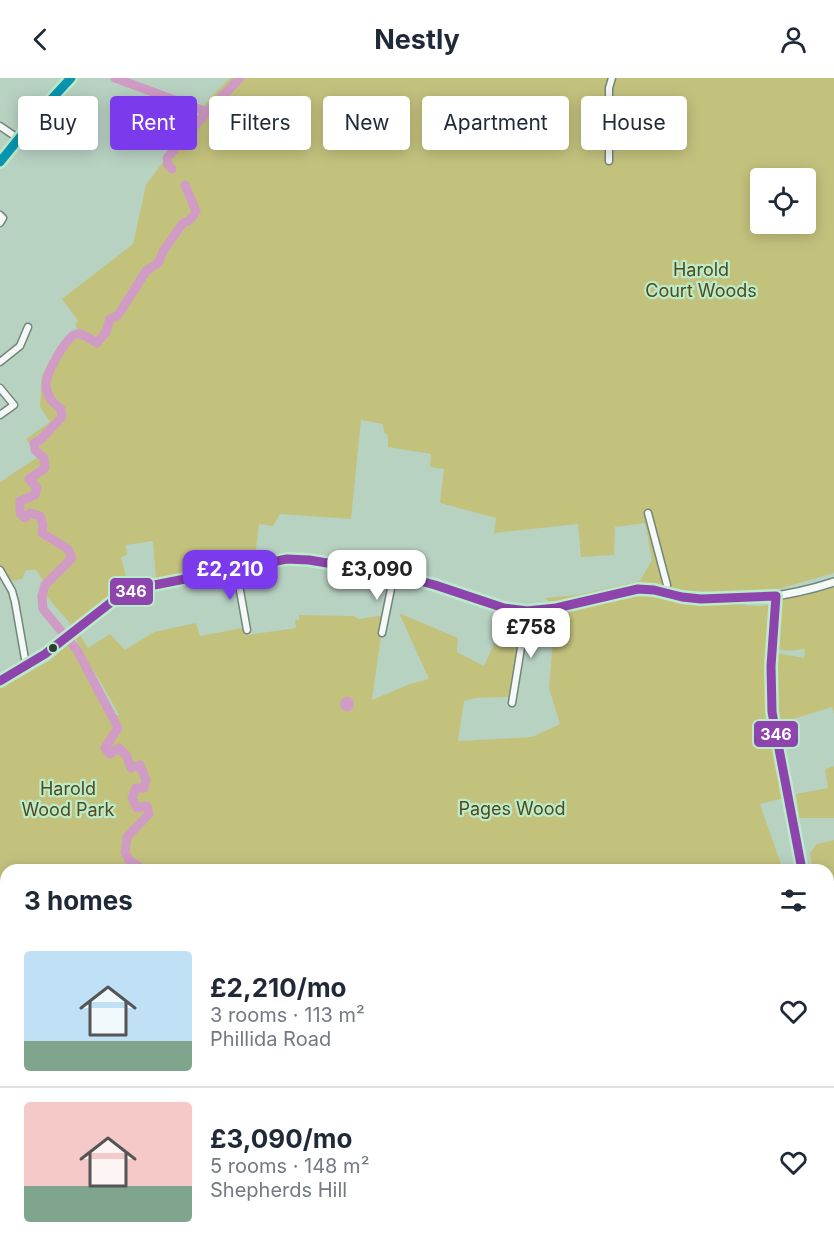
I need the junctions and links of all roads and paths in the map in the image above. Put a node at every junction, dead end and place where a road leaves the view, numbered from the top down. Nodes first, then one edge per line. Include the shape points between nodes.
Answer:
1 (71, 78) edge
2 (612, 78) edge
3 (54, 96) edge
4 (0, 126) edge
5 (18, 138) edge
6 (18, 140) edge
7 (609, 161) dead end
8 (0, 162) edge
9 (0, 215) edge
10 (0, 223) edge
11 (28, 327) dead end
12 (0, 362) edge
13 (0, 388) edge
14 (0, 415) edge
15 (648, 513) dead end
16 (236, 568) junction
17 (0, 570) edge
18 (394, 574) junction
19 (834, 582) edge
20 (667, 589) junction
21 (776, 596) junction
22 (527, 611) junction
23 (247, 630) dead end
24 (382, 633) dead end
25 (28, 664) junction
26 (0, 681) edge
27 (512, 703) dead end
28 (801, 864) edge

1 - 3 street
2 - 7 street
4 - 5 street
6 - 8 street
9 - 10 street
11 - 12 street via 20,346
13 - 14 street via 14,405
15 - 20 street
16 - 18 street via 298,559
16 - 23 street
16 - 25 street via 139,588 114,600
17 - 25 street via 12,591
18 - 22 street via 504,608
18 - 24 street
19 - 21 street
20 - 21 street via 701,599
20 - 22 street via 638,589
21 - 28 street via 772,712
22 - 27 street
25 - 26 street

